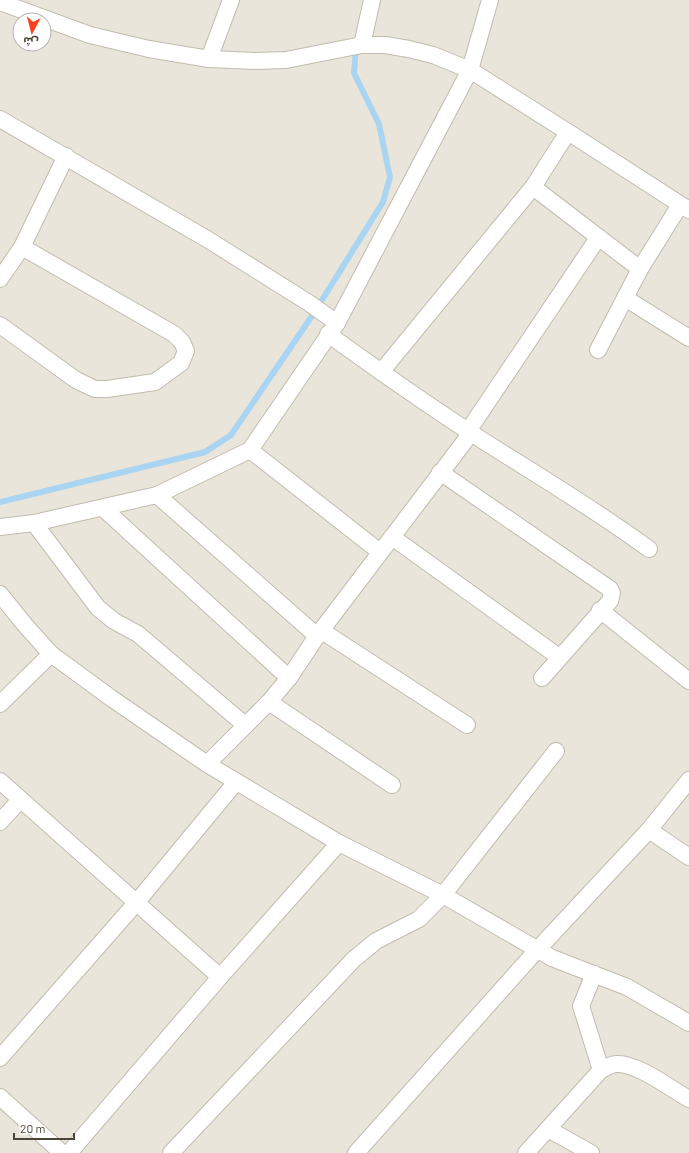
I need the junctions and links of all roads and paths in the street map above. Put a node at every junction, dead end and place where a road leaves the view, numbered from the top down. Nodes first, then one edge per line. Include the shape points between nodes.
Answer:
1 (231, 0) edge
2 (372, 0) edge
3 (490, 0) edge
4 (0, 2) edge
5 (362, 45) junction
6 (209, 60) junction
7 (470, 70) junction
8 (0, 119) edge
9 (568, 132) junction
10 (66, 156) junction
11 (533, 187) junction
12 (684, 207) edge
13 (598, 238) junction
14 (22, 247) junction
15 (640, 269) junction
16 (0, 279) edge
17 (625, 298) junction
18 (0, 324) edge
19 (332, 328) junction
20 (689, 338) edge
21 (598, 350) dead end
22 (381, 372) junction
23 (470, 432) junction
24 (250, 450) junction
25 (440, 472) junction
26 (157, 495) junction
27 (103, 508) junction
28 (34, 523) junction
29 (0, 527) edge
30 (392, 537) junction
31 (649, 549) dead end
32 (380, 552) junction
33 (0, 594) edge
34 (600, 610) junction
35 (320, 634) junction
36 (51, 654) junction
37 (559, 657) junction
38 (289, 678) junction
39 (542, 678) dead end
40 (689, 681) edge
41 (269, 702) junction
42 (0, 704) edge
43 (245, 725) junction
44 (467, 726) dead end
45 (556, 751) dead end
46 (207, 764) junction
47 (689, 780) edge
48 (0, 781) edge
49 (236, 782) junction
50 (392, 785) dead end
51 (20, 800) junction
52 (0, 822) edge
53 (649, 830) junction
54 (339, 843) junction
55 (689, 857) edge
56 (444, 895) junction
57 (136, 903) junction
58 (537, 950) junction
59 (594, 974) junction
60 (220, 977) junction
61 (689, 1023) edge
62 (0, 1058) edge
63 (601, 1070) junction
64 (0, 1097) edge
65 (689, 1099) edge
66 (548, 1129) junction
67 (62, 1153) edge
68 (69, 1153) edge
69 (171, 1153) edge
70 (356, 1153) edge
71 (526, 1153) edge
72 (591, 1153) edge

1 - 6 street
2 - 5 street
3 - 7 street
4 - 6 street via 90,35
5 - 6 street via 286,60
5 - 7 street via 409,49 433,55
7 - 9 street
7 - 19 street
8 - 10 street
9 - 11 street
9 - 12 street
10 - 14 street
10 - 19 street via 309,302
11 - 13 street
11 - 22 street
12 - 15 street
13 - 15 street
13 - 23 street
14 - 16 street
14 - 18 street via 174,334 186,351 181,363 155,382 95,389 76,380
15 - 17 street
17 - 20 street
17 - 21 street
19 - 22 street
19 - 24 street
22 - 23 street
23 - 25 street
23 - 31 street
24 - 26 street
24 - 32 street
25 - 30 street
25 - 34 street via 610,589 610,601
26 - 27 street
26 - 35 street
27 - 28 street
27 - 38 street
28 - 29 street
28 - 43 street via 105,615 138,634
30 - 32 street
30 - 37 street
32 - 35 street
33 - 36 street
34 - 37 street
34 - 40 street
35 - 38 street
35 - 44 street
36 - 42 street
36 - 46 street
37 - 39 street
38 - 41 street
41 - 43 street
41 - 50 street
43 - 46 street
45 - 56 street
46 - 49 street
47 - 53 street
48 - 51 street
49 - 54 street
49 - 57 street
51 - 52 street
51 - 57 street
53 - 55 street
53 - 58 street
54 - 56 street
54 - 60 street
56 - 58 street
56 - 69 street via 419,919 376,941 354,959
57 - 60 street
57 - 62 street
58 - 59 street
58 - 70 street
59 - 61 street via 627,987
59 - 63 street via 581,1006
60 - 68 street
63 - 65 street via 614,1064 624,1064
63 - 66 street
64 - 67 street
66 - 71 street
66 - 72 street

